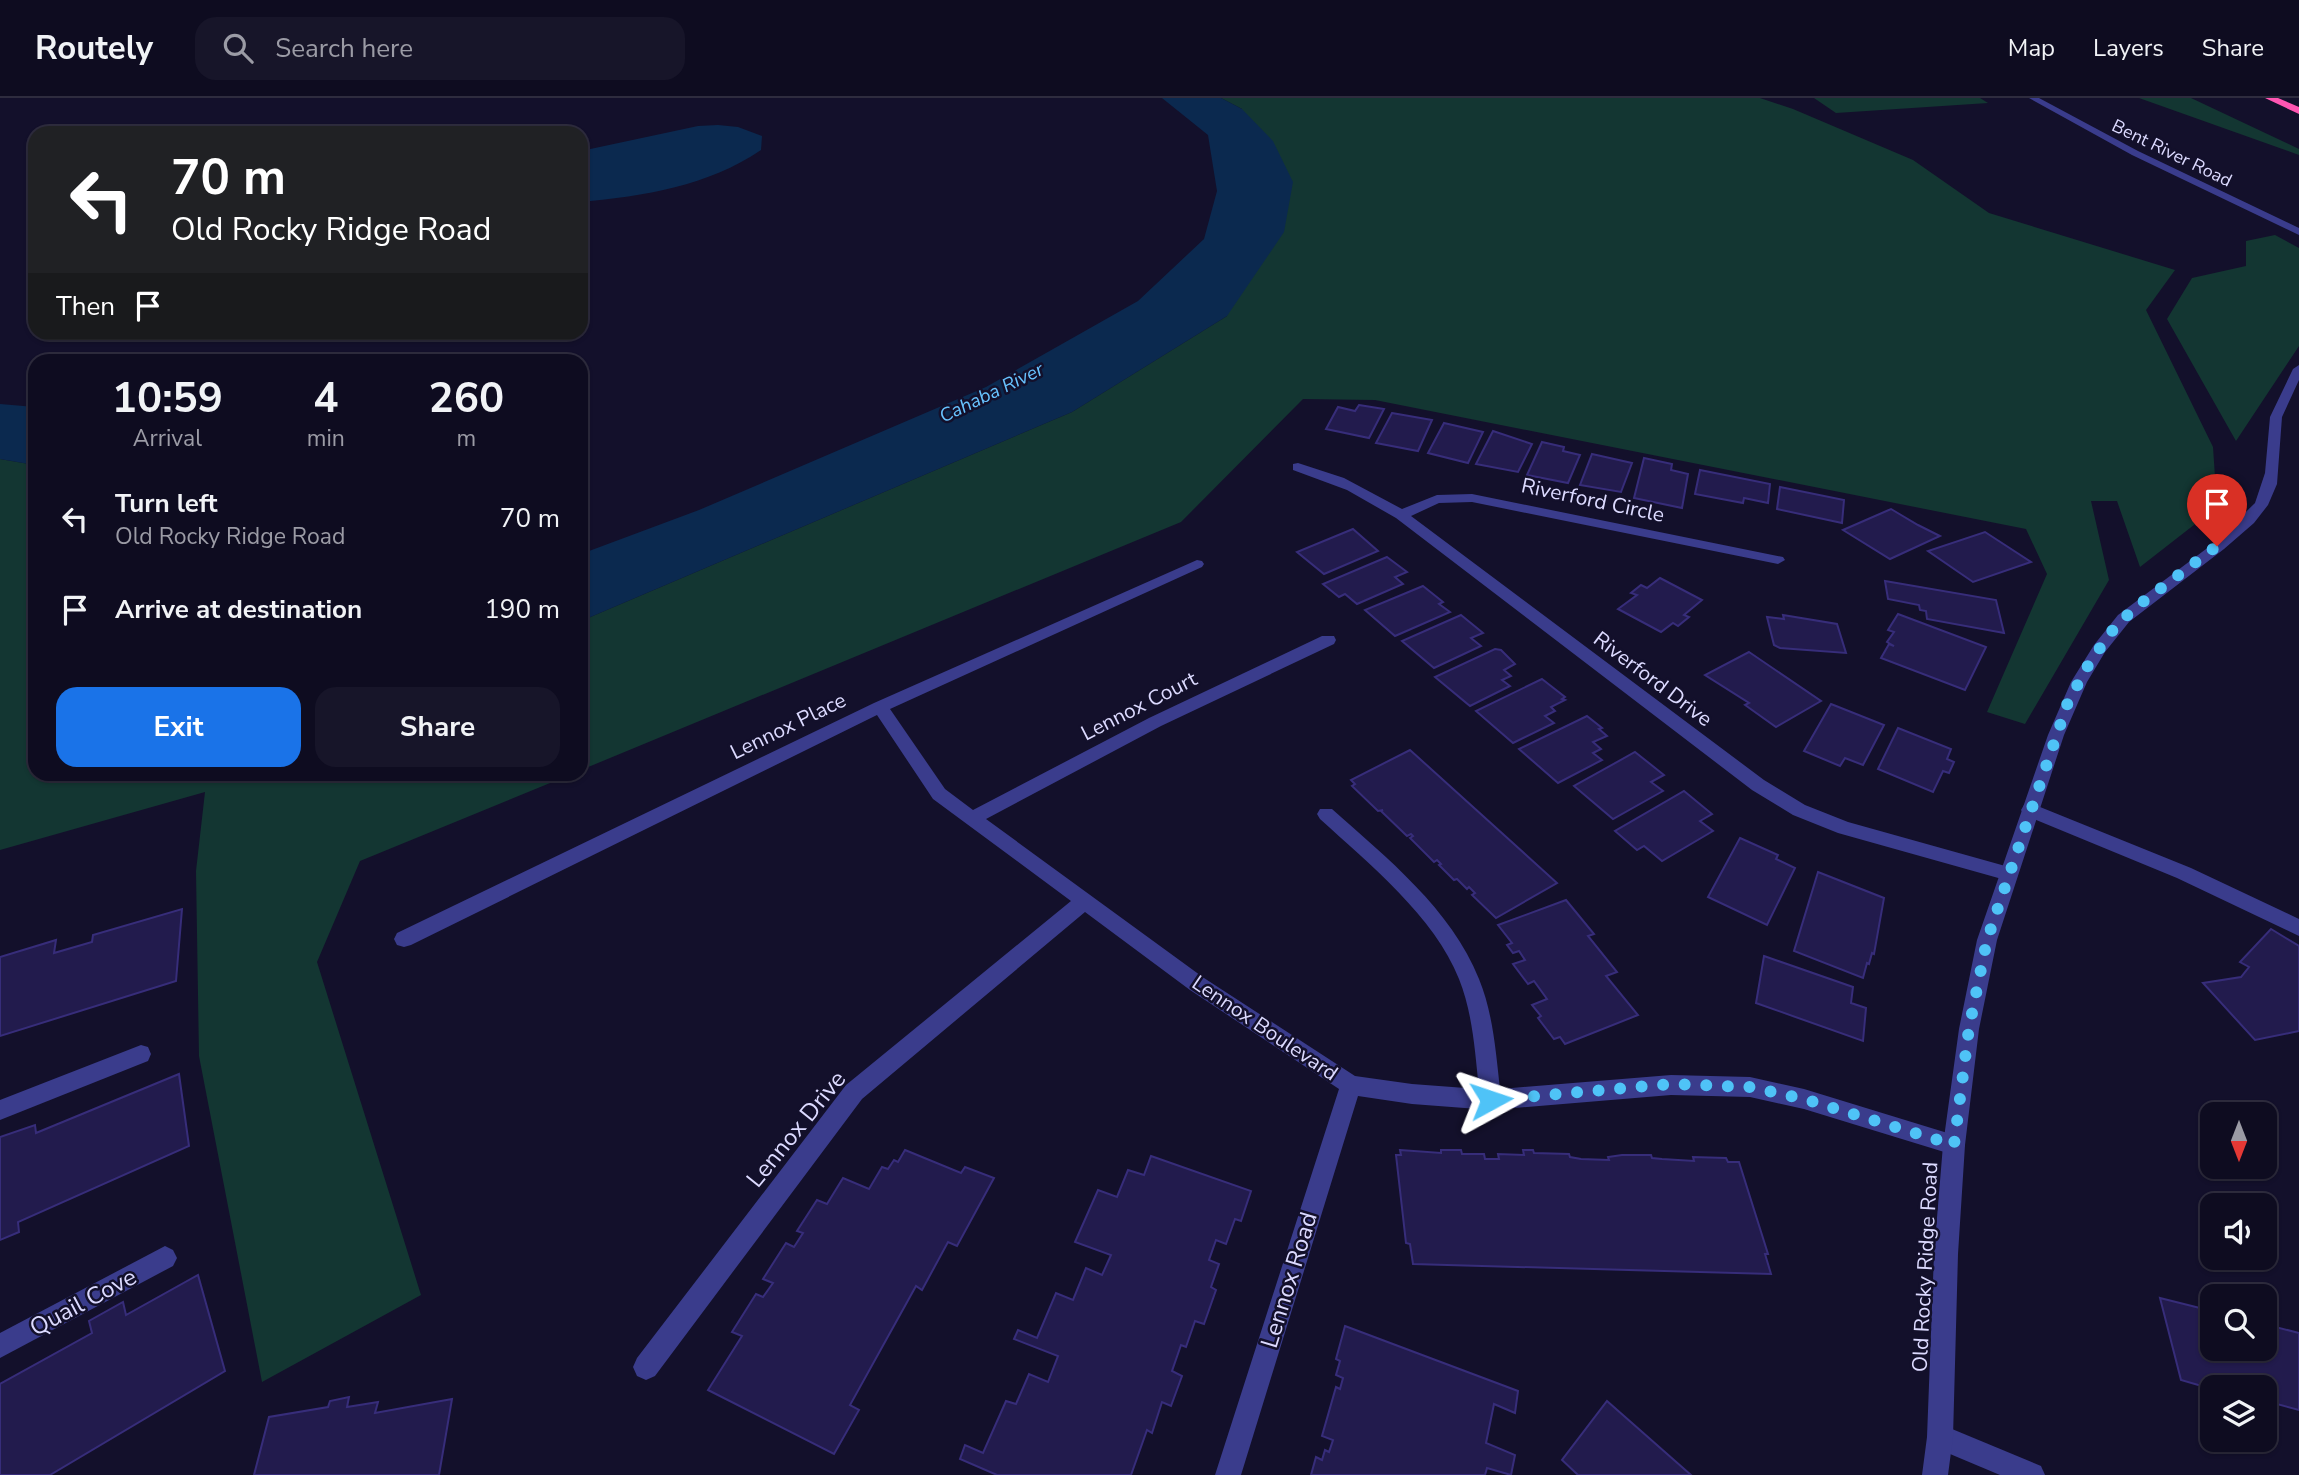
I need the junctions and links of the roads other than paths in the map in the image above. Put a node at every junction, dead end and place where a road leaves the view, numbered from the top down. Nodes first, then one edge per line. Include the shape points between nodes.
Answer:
1 (2033, 98) edge
2 (2270, 98) edge
3 (2299, 111) edge
4 (2299, 232) edge
5 (2299, 369) edge
6 (1298, 467) dead end
7 (1401, 515) junction
8 (1778, 560) dead end
9 (1197, 564) dead end
10 (1328, 640) dead end
11 (880, 707) junction
12 (2030, 810) junction
13 (1326, 814) dead end
14 (972, 818) junction
15 (2009, 874) junction
16 (1084, 901) junction
17 (2299, 928) edge
18 (404, 939) dead end
19 (141, 1054) dead end
20 (1351, 1085) junction
21 (1491, 1100) junction
22 (0, 1110) edge
23 (1954, 1145) junction
24 (165, 1258) dead end
25 (0, 1346) edge
26 (646, 1367) dead end
27 (1940, 1437) junction
28 (1228, 1475) edge
29 (1934, 1475) edge
30 (2032, 1475) edge

1 - 4 street, Bent River Road
2 - 3 highway
5 - 12 street, Old Rocky Ridge Road via 2276,415 2271,478 2262,504 2115,627 2068,702
6 - 7 street, Riverford Drive via 1359,488
7 - 8 street, Riverford Circle via 1437,499 1472,498
7 - 15 street, Riverford Drive via 1758,785 1798,810 1844,828
9 - 11 street, Lennox Place
10 - 14 street, Lennox Court via 1155,722
11 - 14 street, Lennox Boulevard via 939,793
11 - 18 street, Lennox Place
12 - 15 street, Old Rocky Ridge Road
12 - 17 street via 2184,873
13 - 21 street via 1422,909 1468,976 1480,1016
14 - 16 street, Lennox Boulevard
15 - 23 street, Old Rocky Ridge Road via 1987,940 1969,1028
16 - 20 street, Lennox Boulevard via 1197,984
16 - 26 street, Lennox Drive via 854,1092
19 - 22 street
20 - 21 street, Lennox Boulevard
20 - 28 street, Lennox Road
21 - 23 street, Lennox Boulevard via 1671,1084 1750,1087
23 - 27 street, Old Rocky Ridge Road
24 - 25 street, Quail Cove
27 - 29 street, Old Rocky Ridge Road
27 - 30 street

